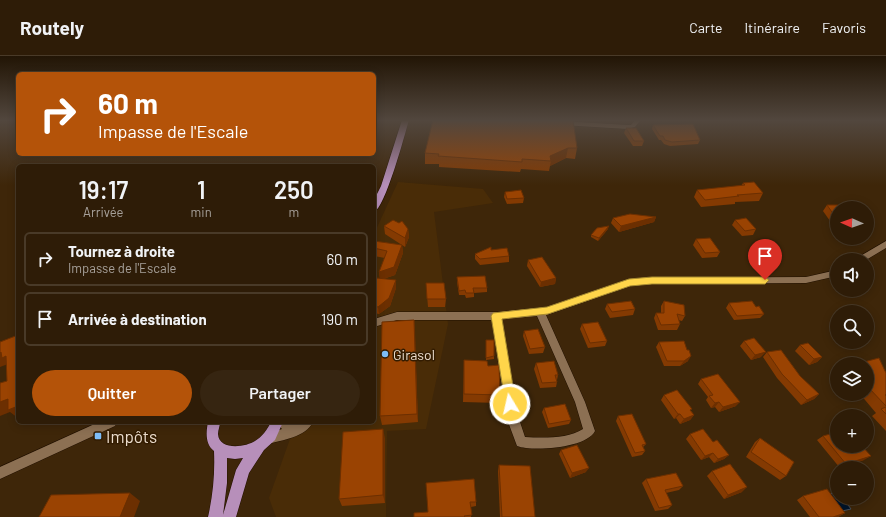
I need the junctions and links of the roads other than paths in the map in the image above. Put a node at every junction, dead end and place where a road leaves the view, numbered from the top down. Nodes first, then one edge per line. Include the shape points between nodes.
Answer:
1 (399, 142) edge
2 (376, 205) edge
3 (886, 244) edge
4 (871, 253) edge
5 (830, 275) edge
6 (540, 312) junction
7 (496, 316) junction
8 (376, 322) edge
9 (107, 424) edge
10 (213, 424) edge
11 (276, 424) edge
12 (284, 424) edge
13 (305, 424) edge
14 (293, 431) junction
15 (263, 443) junction
16 (220, 449) junction
17 (0, 473) edge
18 (215, 517) edge
19 (229, 517) edge

1 - 2 main road
3 - 4 street
5 - 6 street via 806,280 629,283
6 - 7 street
6 - 7 street via 580,402 589,431 584,436 537,444 521,442 512,418
7 - 8 street via 397,316
9 - 17 street
10 - 16 main road via 213,439
11 - 15 main road
12 - 14 street
13 - 14 street
14 - 15 street
15 - 16 main road via 238,454
15 - 19 main road via 244,470
16 - 18 main road via 221,487

